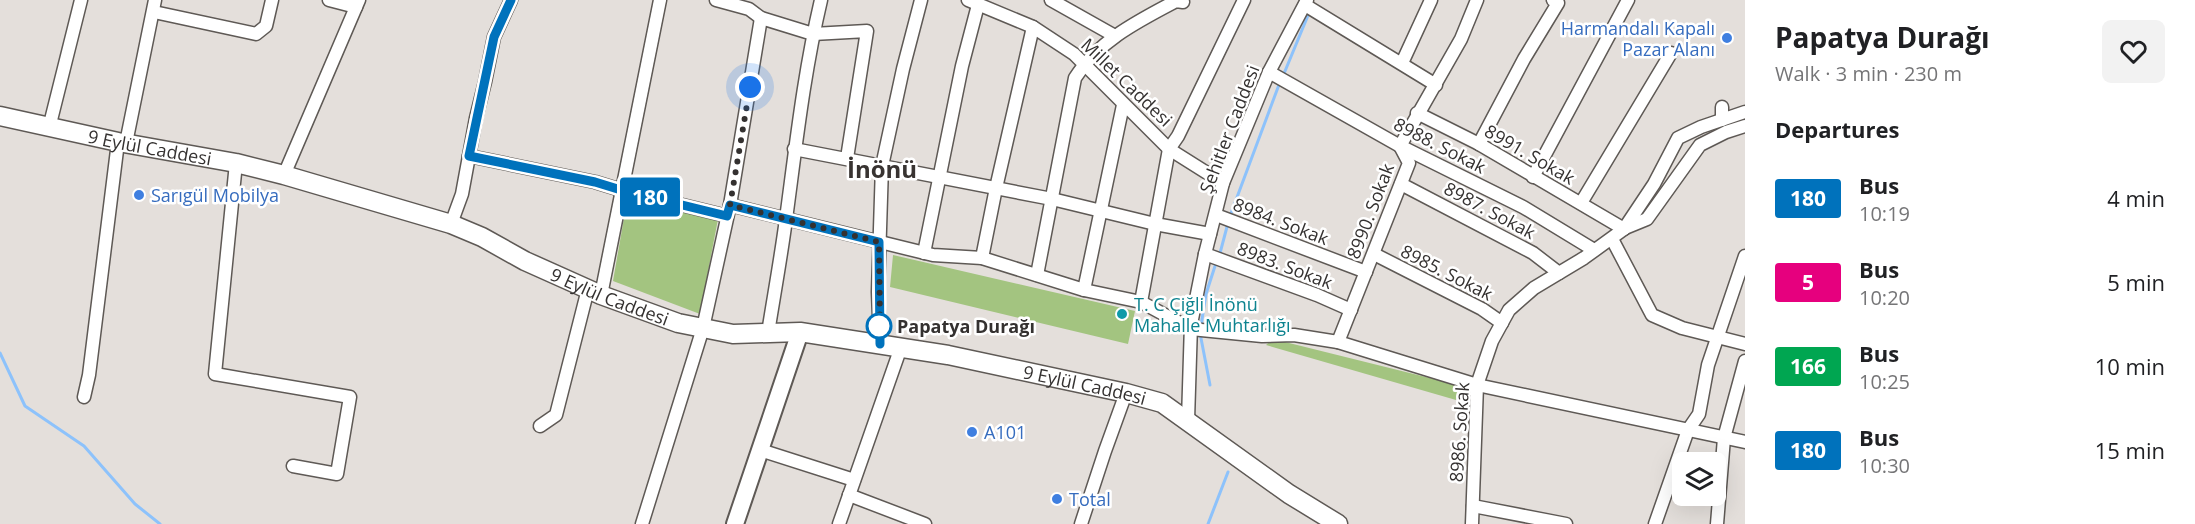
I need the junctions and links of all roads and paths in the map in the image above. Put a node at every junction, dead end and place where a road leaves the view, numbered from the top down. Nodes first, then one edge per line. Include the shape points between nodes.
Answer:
1 (81, 0) edge
2 (272, 0) edge
3 (329, 0) edge
4 (511, 0) edge
5 (660, 0) edge
6 (717, 0) edge
7 (821, 0) edge
8 (921, 0) edge
9 (1051, 0) edge
10 (1244, 0) edge
11 (1431, 0) edge
12 (1477, 0) edge
13 (1628, 0) edge
14 (1181, 1) edge
15 (1556, 1) edge
16 (734, 2) edge
17 (973, 2) edge
18 (358, 4) edge
19 (1309, 5) edge
20 (155, 6) edge
21 (761, 18) junction
22 (1033, 27) junction
23 (813, 34) junction
24 (1115, 36) junction
25 (1671, 53) dead end
26 (1402, 63) junction
27 (1084, 64) junction
28 (1269, 72) junction
29 (1436, 85) junction
30 (1123, 105) junction
31 (1745, 112) edge
32 (1417, 113) junction
33 (0, 116) edge
34 (1745, 126) edge
35 (50, 128) junction
36 (122, 143) junction
37 (1479, 144) junction
38 (1400, 146) junction
39 (794, 149) junction
40 (1169, 149) junction
41 (469, 156) junction
42 (847, 158) junction
43 (236, 163) junction
44 (882, 166) junction
45 (284, 175) junction
46 (1533, 177) junction
47 (940, 178) junction
48 (1223, 183) junction
49 (1401, 184) junction
50 (996, 188) junction
51 (621, 190) junction
52 (1052, 199) junction
53 (1581, 203) junction
54 (1101, 210) junction
55 (728, 211) junction
56 (1219, 216) junction
57 (786, 219) junction
58 (451, 224) junction
59 (1155, 224) junction
60 (1624, 229) junction
61 (1210, 234) junction
62 (1612, 239) junction
63 (879, 242) junction
64 (1594, 250) junction
65 (924, 253) junction
66 (1374, 254) junction
67 (1208, 255) junction
68 (1745, 255) edge
69 (982, 258) junction
70 (1366, 272) junction
71 (1559, 273) junction
72 (1037, 275) junction
73 (1084, 290) junction
74 (594, 292) junction
75 (1141, 302) junction
76 (1351, 310) junction
77 (1502, 322) junction
78 (703, 328) junction
79 (1191, 329) junction
80 (800, 332) junction
81 (768, 333) junction
82 (1717, 337) junction
83 (1338, 342) junction
84 (880, 344) junction
85 (1745, 344) edge
86 (901, 347) junction
87 (1745, 361) edge
88 (1477, 385) junction
89 (1126, 393) junction
90 (84, 397) dead end
91 (1188, 420) junction
92 (540, 426) dead end
93 (1688, 430) junction
94 (1724, 438) junction
95 (1745, 442) edge
96 (760, 450) junction
97 (292, 466) dead end
98 (854, 480) junction
99 (849, 495) junction
100 (1473, 506) junction
101 (1333, 522) edge
102 (642, 524) edge
103 (735, 524) edge
104 (839, 524) edge
105 (924, 524) edge
106 (1081, 524) edge
107 (1472, 524) edge
108 (1566, 524) edge
109 (1655, 524) edge
110 (1717, 524) edge

1 - 35 street
2 - 20 street via 266,26 256,34
3 - 18 street
4 - 41 street via 494,37
5 - 51 street
6 - 16 street
7 - 23 street
8 - 44 street
9 - 24 street
10 - 40 street
11 - 26 street
12 - 29 street, 8990. Sokak
13 - 46 street
14 - 24 street via 1131,24
15 - 37 street
16 - 21 street
17 - 22 street, Millet Caddesi
17 - 47 street
18 - 45 street
19 - 26 street
19 - 28 street, Şehitler Caddesi
20 - 36 street
21 - 23 street
21 - 55 street
22 - 27 street, Millet Caddesi
22 - 50 street
23 - 39 street
23 - 42 street via 867,31
24 - 27 street
25 - 53 street
26 - 29 street
27 - 30 street, Millet Caddesi
27 - 52 street via 1070,97
28 - 38 street, 8988. Sokak
28 - 48 street, Şehitler Caddesi
29 - 32 street, 8990. Sokak
30 - 40 street, Millet Caddesi
30 - 54 street
31 - 60 street, 8986. Sokak via 1722,113 1678,138
32 - 37 street, 8991. Sokak
32 - 38 street, 8990. Sokak
33 - 35 main road, 9 Eylül Caddesi
34 - 60 street, 8986. Sokak via 1700,145 1647,219
35 - 36 main road, 9 Eylül Caddesi
36 - 43 main road, 9 Eylül Caddesi
36 - 90 street
37 - 46 street, 8991. Sokak
38 - 49 street, 8990. Sokak via 1409,163
38 - 64 street, 8988. Sokak via 1522,207
39 - 42 street
39 - 57 street
40 - 48 street, Millet Caddesi
40 - 59 street
41 - 51 street
41 - 58 street
42 - 44 street
43 - 45 main road, 9 Eylül Caddesi
43 - 97 street via 215,374 350,397 337,474
44 - 47 street
44 - 63 street
45 - 58 main road, 9 Eylül Caddesi
46 - 53 street, 8991. Sokak
47 - 50 street
47 - 65 street
48 - 56 street, Şehitler Caddesi
49 - 66 street, 8990. Sokak
49 - 71 street, 8987. Sokak via 1533,254
50 - 52 street
50 - 69 street
51 - 55 street
51 - 74 street
52 - 54 street
52 - 72 street
53 - 60 street, 8991. Sokak
54 - 59 street
54 - 73 street
55 - 57 street
55 - 78 street
56 - 61 street, Şehitler Caddesi
56 - 70 street, 8984. Sokak
57 - 63 street
57 - 81 street
58 - 74 main road, 9 Eylül Caddesi
59 - 61 street
59 - 75 street
60 - 62 street, 8986. Sokak
61 - 67 street, Şehitler Caddesi
62 - 64 street, 8986. Sokak
62 - 82 street via 1652,315
63 - 65 street
63 - 84 street
64 - 71 street, 8986. Sokak
65 - 69 street
66 - 70 street, 8990. Sokak
66 - 77 street, 8985. Sokak
67 - 76 street, 8983. Sokak
67 - 79 street, Şehitler Caddesi
68 - 82 street
69 - 72 street
70 - 76 street, 8990. Sokak
71 - 77 street, 8986. Sokak via 1534,288 1509,310
72 - 73 street
73 - 75 street
74 - 78 main road, 9 Eylül Caddesi via 678,323
74 - 92 street via 555,415
75 - 79 street
76 - 83 street, 8990. Sokak
77 - 88 street, 8986. Sokak
78 - 81 main road, 9 Eylül Caddesi via 733,334
78 - 102 street
79 - 83 street via 1262,336 1294,334
79 - 91 street, Şehitler Caddesi
80 - 81 main road, 9 Eylül Caddesi
80 - 84 main road, 9 Eylül Caddesi
80 - 96 street
82 - 85 street
82 - 93 street via 1699,414
83 - 88 street
84 - 86 main road, 9 Eylül Caddesi
86 - 89 main road, 9 Eylül Caddesi
86 - 98 street
87 - 94 street
88 - 93 street
88 - 100 street, 8986. Sokak
89 - 91 main road, 9 Eylül Caddesi via 1162,403
89 - 106 street
91 - 101 main road, 9 Eylül Caddesi
93 - 94 street
93 - 109 street
94 - 95 street
94 - 110 street
96 - 98 street
96 - 103 street
98 - 99 street
99 - 104 street
99 - 105 street
100 - 107 street, 8986. Sokak
100 - 108 street

